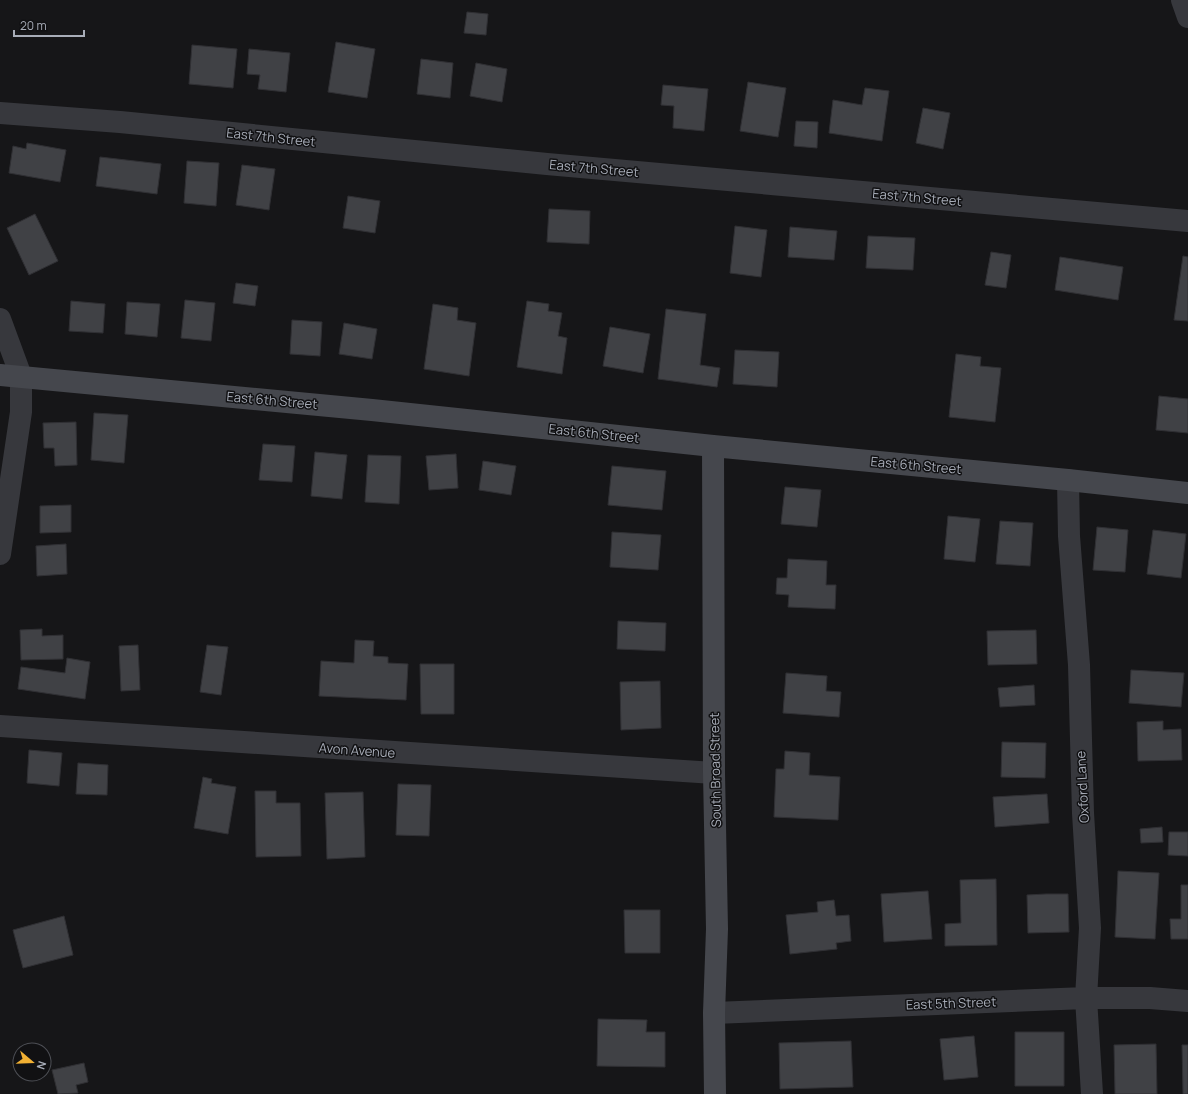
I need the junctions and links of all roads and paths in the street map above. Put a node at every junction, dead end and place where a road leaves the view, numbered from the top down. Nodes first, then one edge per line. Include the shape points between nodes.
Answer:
1 (1182, 0) edge
2 (1188, 17) edge
3 (0, 113) edge
4 (1188, 221) edge
5 (0, 319) edge
6 (10, 376) edge
7 (713, 446) junction
8 (1068, 480) junction
9 (1188, 493) edge
10 (0, 554) edge
11 (0, 726) edge
12 (714, 773) junction
13 (1086, 998) junction
14 (1188, 1001) edge
15 (714, 1013) junction
16 (715, 1094) edge
17 (1092, 1094) edge

1 - 2 street
3 - 4 street, East 7th Street
5 - 6 street
6 - 7 street, East 6th Street via 372,410
6 - 10 street via 21,412
7 - 8 street, East 6th Street
7 - 12 street, South Broad Street
8 - 9 street, East 6th Street
8 - 13 street, Oxford Lane via 1090,928
11 - 12 street, Avon Avenue
12 - 15 street, South Broad Street via 717,929
13 - 14 street, East 5th Street
13 - 15 street, East 5th Street
13 - 17 street, Oxford Lane
15 - 16 street, South Broad Street

